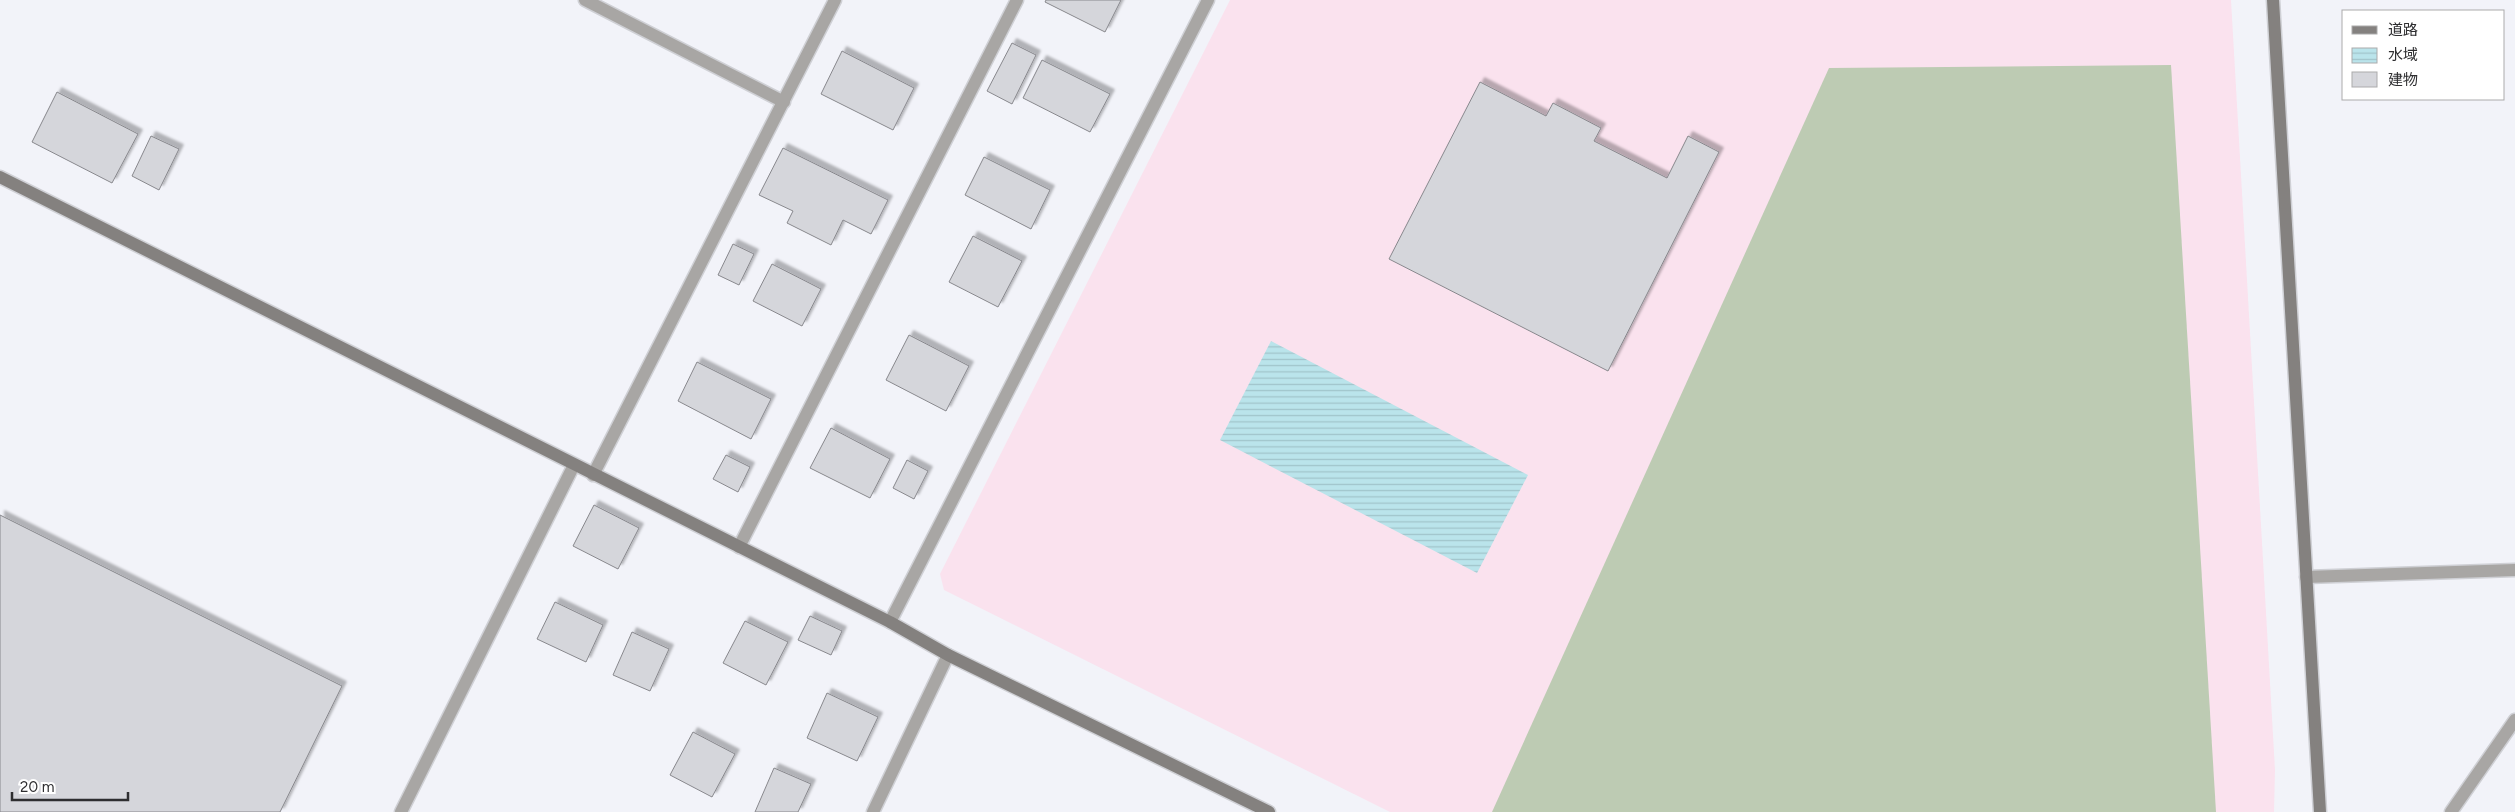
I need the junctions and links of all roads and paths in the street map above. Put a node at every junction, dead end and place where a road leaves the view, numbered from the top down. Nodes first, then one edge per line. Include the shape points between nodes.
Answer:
1 (585, 0) edge
2 (835, 0) edge
3 (1016, 0) edge
4 (1208, 0) edge
5 (2272, 0) edge
6 (784, 102) junction
7 (0, 177) edge
8 (574, 465) junction
9 (594, 475) junction
10 (739, 547) junction
11 (2515, 570) edge
12 (2306, 577) junction
13 (890, 622) junction
14 (948, 655) junction
15 (2515, 720) edge
16 (401, 812) edge
17 (873, 812) edge
18 (1269, 812) edge
19 (2320, 812) edge
20 (2450, 812) edge

1 - 6 street
2 - 6 street
3 - 10 street
4 - 13 street
5 - 12 street
6 - 9 street
7 - 8 street
8 - 9 street
8 - 16 street
9 - 10 street
10 - 13 street
11 - 12 street
12 - 19 street
13 - 14 street
14 - 17 street
14 - 18 street
15 - 20 street

